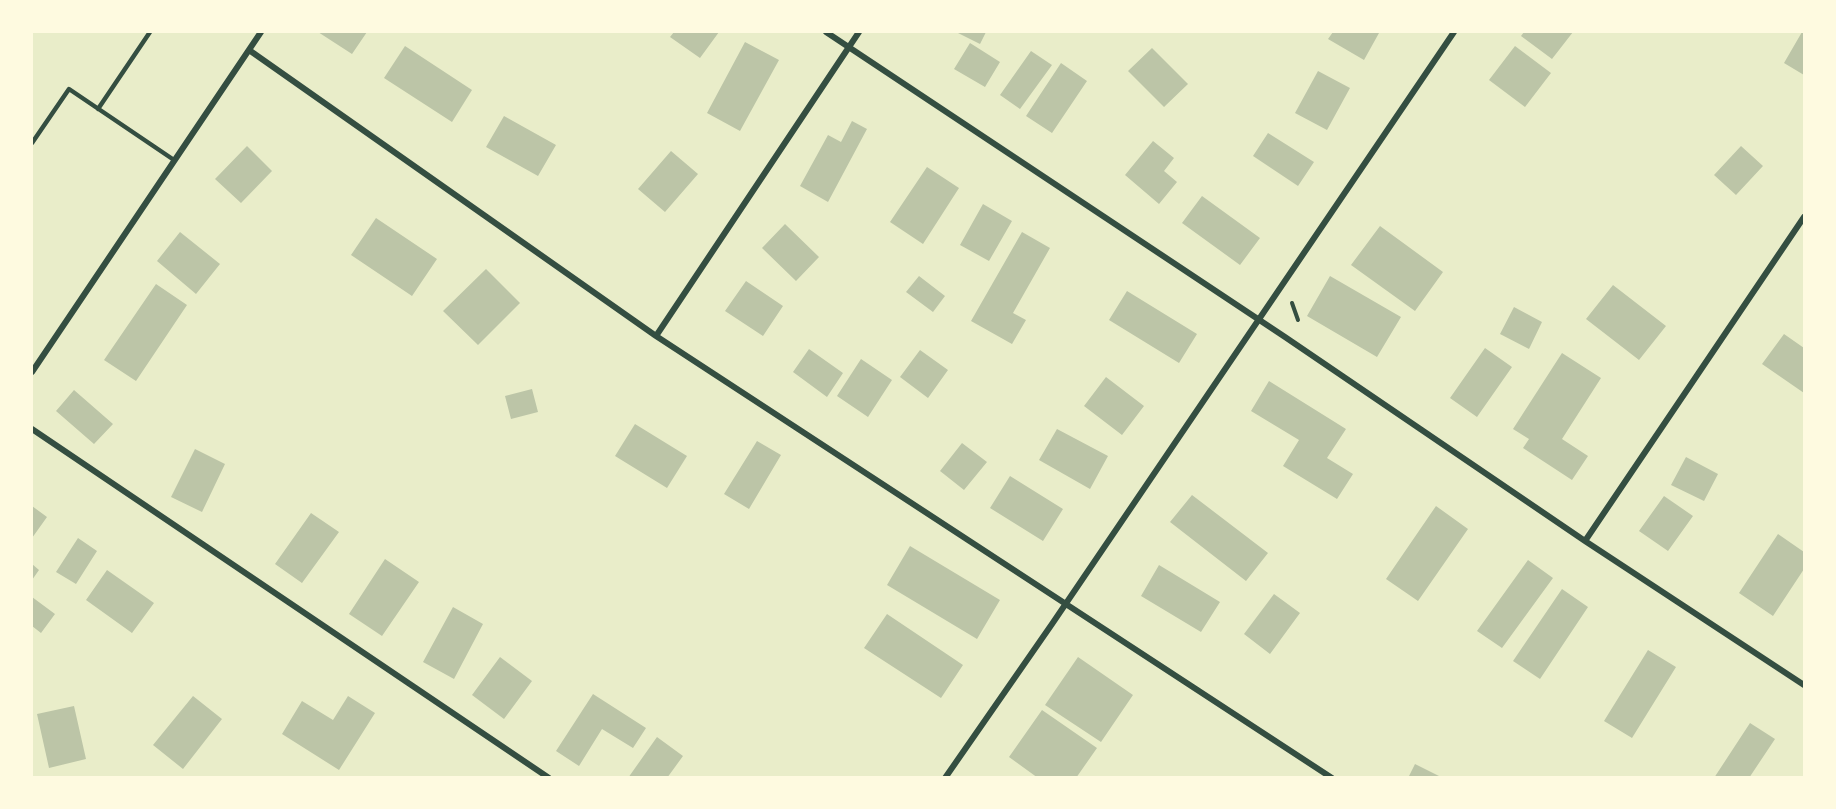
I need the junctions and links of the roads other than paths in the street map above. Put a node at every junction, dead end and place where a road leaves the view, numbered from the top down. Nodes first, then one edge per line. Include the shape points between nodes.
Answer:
1 (150, 32) edge
2 (261, 32) edge
3 (826, 32) edge
4 (859, 32) edge
5 (1454, 32) edge
6 (848, 46) junction
7 (249, 50) junction
8 (98, 109) junction
9 (32, 142) edge
10 (174, 160) junction
11 (1804, 217) edge
12 (1258, 319) junction
13 (656, 336) junction
14 (32, 372) edge
15 (32, 429) edge
16 (1585, 541) junction
17 (1066, 603) junction
18 (1804, 685) edge
19 (549, 777) edge
20 (945, 777) edge
21 (1332, 777) edge

1 - 8 lane
2 - 7 street
3 - 6 street
4 - 6 street
5 - 12 street
6 - 12 street
6 - 13 street
7 - 10 street
7 - 13 street
8 - 9 lane via 69,89
8 - 10 lane
10 - 14 street
11 - 16 street
12 - 16 street
12 - 17 street
13 - 17 street
15 - 19 street
16 - 18 street
17 - 20 street
17 - 21 street

